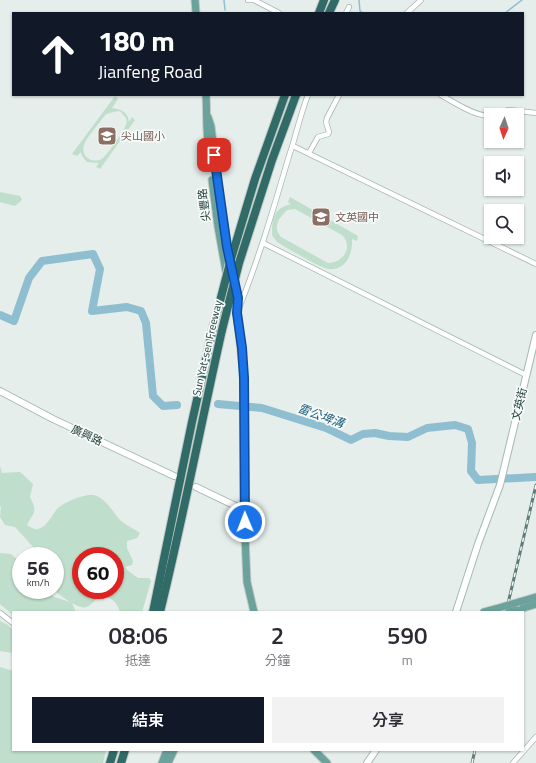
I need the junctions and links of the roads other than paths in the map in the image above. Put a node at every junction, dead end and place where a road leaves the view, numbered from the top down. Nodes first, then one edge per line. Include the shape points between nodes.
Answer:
1 (194, 0) edge
2 (248, 0) edge
3 (324, 0) edge
4 (335, 0) edge
5 (421, 0) edge
6 (349, 7) dead end
7 (196, 12) edge
8 (277, 12) edge
9 (319, 12) edge
10 (329, 12) edge
11 (346, 12) edge
12 (408, 12) edge
13 (206, 96) edge
14 (285, 96) edge
15 (296, 96) edge
16 (308, 96) edge
17 (338, 96) edge
18 (442, 96) edge
19 (524, 112) edge
20 (536, 113) edge
21 (484, 116) edge
22 (293, 146) junction
23 (308, 153) junction
24 (263, 243) junction
25 (536, 264) edge
26 (237, 313) junction
27 (536, 335) edge
28 (526, 375) junction
29 (0, 391) edge
30 (174, 476) dead end
31 (196, 487) dead end
32 (244, 510) junction
33 (536, 597) edge
34 (536, 604) edge
35 (518, 606) junction
36 (153, 611) edge
37 (160, 611) edge
38 (254, 611) edge
39 (456, 611) edge
40 (488, 611) edge
41 (510, 611) edge
42 (0, 613) edge
43 (12, 622) edge
44 (536, 737) edge
45 (114, 751) edge
46 (124, 751) edge
47 (167, 751) edge
48 (174, 751) edge
49 (315, 751) edge
50 (375, 751) edge
51 (524, 751) edge
52 (524, 751) edge
53 (110, 763) edge
54 (121, 763) edge
55 (162, 763) edge
56 (168, 763) edge
57 (327, 763) edge
58 (367, 763) edge
59 (513, 763) edge

1 - 7 main road
2 - 8 street via 254,0
3 - 9 highway
4 - 10 highway
5 - 12 street
6 - 11 street
13 - 26 main road via 227,247 238,298
14 - 36 highway, Sun Yat-sen Freeway, bridge via 255,179 213,328
15 - 37 highway, Sun Yat-sen Freeway, bridge via 239,263
16 - 22 street
17 - 23 street via 327,118 328,134 318,137
18 - 21 street
19 - 20 street
22 - 23 street
22 - 24 street
23 - 25 street
24 - 26 street
24 - 28 street
26 - 32 main road via 244,394
27 - 28 street, 文英街
28 - 39 street, 文英街 via 500,485
29 - 30 street, 廣興路
31 - 32 street
32 - 38 main road via 247,582
33 - 35 main road
34 - 35 main road
35 - 40 main road, bridge
35 - 41 main road, bridge
42 - 43 street
44 - 52 street
45 - 53 highway
46 - 54 highway
47 - 55 main road
48 - 56 main road
49 - 57 main road
50 - 58 street
51 - 59 street

